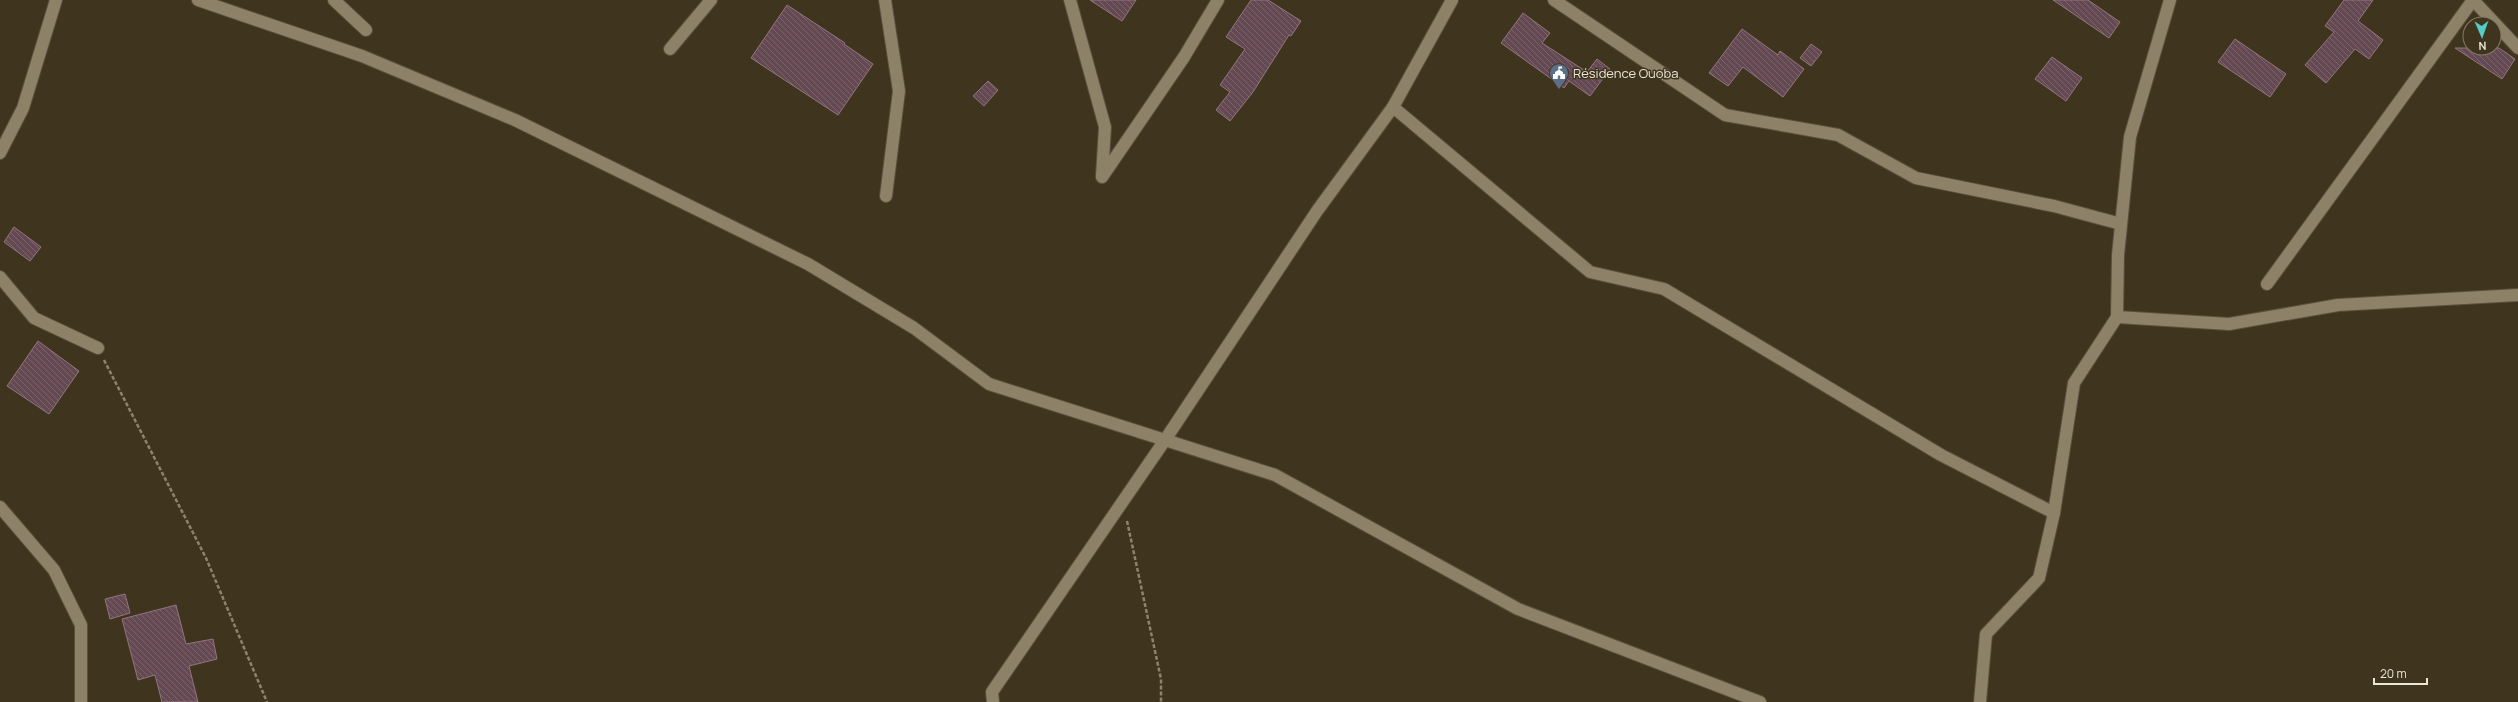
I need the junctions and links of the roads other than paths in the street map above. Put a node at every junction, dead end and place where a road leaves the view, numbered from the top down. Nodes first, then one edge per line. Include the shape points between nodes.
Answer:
1 (56, 0) edge
2 (198, 0) edge
3 (334, 0) edge
4 (711, 0) edge
5 (885, 0) edge
6 (1070, 0) edge
7 (1218, 0) edge
8 (1452, 0) edge
9 (1554, 0) edge
10 (2170, 0) edge
11 (2473, 0) edge
12 (366, 30) dead end
13 (2518, 48) edge
14 (670, 49) dead end
15 (1393, 107) junction
16 (0, 153) edge
17 (886, 196) dead end
18 (2121, 224) junction
19 (0, 277) edge
20 (2268, 284) dead end
21 (2518, 295) edge
22 (2117, 317) junction
23 (98, 348) road end
24 (1165, 440) junction
25 (0, 507) edge
26 (2054, 513) junction
27 (81, 702) edge
28 (993, 702) edge
29 (1760, 702) edge
30 (1980, 702) edge

1 - 16 street via 23,108
2 - 24 street via 362,56 515,120 808,264 914,328 989,384
3 - 12 street
4 - 14 street
5 - 17 street via 899,91
6 - 7 street via 1105,127 1102,177 1184,57
8 - 15 street
9 - 18 street via 1725,115 1838,134 1916,178 2054,206
10 - 18 street via 2130,137
11 - 13 street
11 - 20 street
15 - 24 street via 1317,212
15 - 26 street via 1590,272 1664,289 1941,454
18 - 22 street
19 - 23 street via 34,318
21 - 22 street via 2338,304 2229,324
22 - 26 street via 2074,383
24 - 28 street via 992,692
24 - 29 street via 1275,475 1518,609
25 - 27 street via 54,570 81,625
26 - 30 street via 2039,578 1986,634

